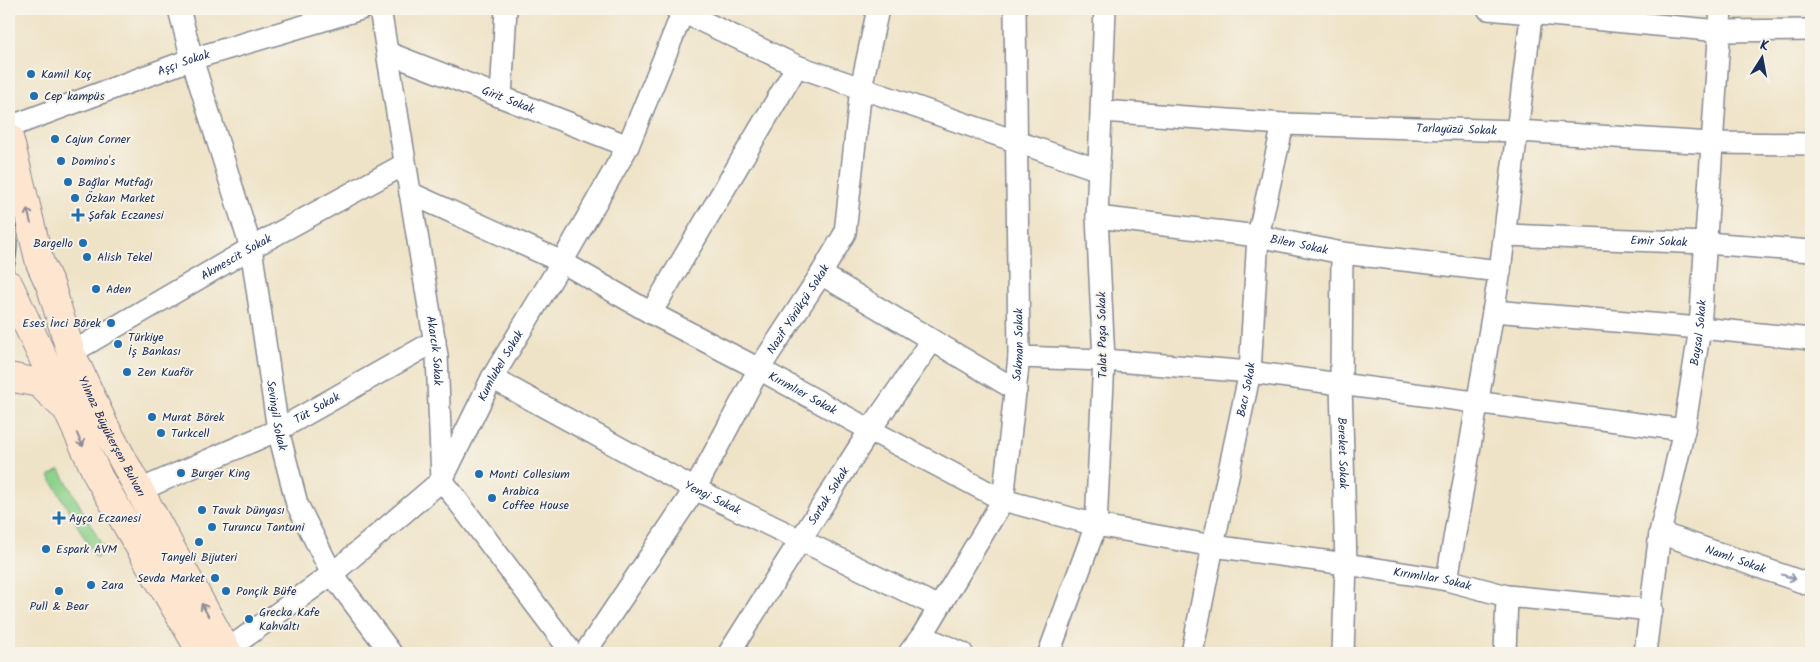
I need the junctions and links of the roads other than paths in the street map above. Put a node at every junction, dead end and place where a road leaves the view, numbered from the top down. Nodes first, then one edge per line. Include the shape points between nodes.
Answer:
1 (179, 9) edge
2 (361, 9) edge
3 (380, 9) edge
4 (506, 9) edge
5 (878, 9) edge
6 (1015, 9) edge
7 (1105, 9) edge
8 (1488, 9) edge
9 (1721, 9) edge
10 (681, 10) edge
11 (1532, 11) edge
12 (1811, 30) edge
13 (1720, 31) junction
14 (388, 53) junction
15 (192, 60) junction
16 (797, 66) junction
17 (861, 88) junction
18 (501, 97) junction
19 (1102, 111) junction
20 (1283, 124) junction
21 (9, 127) edge
22 (1517, 131) junction
23 (9, 137) edge
24 (1016, 142) junction
25 (1712, 143) junction
26 (1811, 144) edge
27 (628, 146) junction
28 (405, 164) junction
29 (1099, 170) junction
30 (410, 193) junction
31 (1097, 217) junction
32 (1506, 235) junction
33 (1258, 236) junction
34 (1706, 243) junction
35 (251, 248) junction
36 (1811, 251) edge
37 (1342, 253) junction
38 (562, 262) junction
39 (1500, 271) junction
40 (9, 273) edge
41 (821, 274) junction
42 (44, 276) junction
43 (9, 285) edge
44 (1493, 311) junction
45 (651, 313) junction
46 (16, 324) edge
47 (1700, 328) junction
48 (1811, 339) edge
49 (434, 341) junction
50 (932, 342) junction
51 (71, 353) junction
52 (1019, 357) junction
53 (1104, 360) junction
54 (759, 369) junction
55 (1250, 372) junction
56 (9, 377) edge
57 (492, 378) junction
58 (1341, 384) junction
59 (1016, 390) junction
60 (1479, 403) junction
61 (65, 407) junction
62 (278, 430) junction
63 (870, 430) junction
64 (1684, 430) junction
65 (442, 480) junction
66 (695, 489) junction
67 (140, 490) junction
68 (1003, 500) junction
69 (1096, 525) junction
70 (1660, 533) junction
71 (802, 540) junction
72 (1213, 546) junction
73 (1346, 564) junction
74 (332, 574) junction
75 (1447, 580) junction
76 (1811, 585) edge
77 (1507, 596) junction
78 (939, 607) junction
79 (1652, 610) junction
80 (922, 636) junction
81 (218, 652) edge
82 (391, 653) edge
83 (572, 653) edge
84 (585, 653) edge
85 (729, 653) edge
86 (909, 653) edge
87 (962, 653) edge
88 (1049, 653) edge
89 (1192, 653) edge
90 (1343, 653) edge
91 (1505, 653) edge
92 (1645, 653) edge

1 - 15 street
2 - 15 street, Aşçı Sokak
3 - 14 street, Akarcık Sokak
4 - 18 street
5 - 17 street, Nazif Yörükçü Sokak
6 - 24 street, Sakman Sokak
7 - 19 street, Talat Paşa Sokak
8 - 11 street
9 - 13 street, Baysal Sokak
10 - 16 street
10 - 27 street, Kumlubel Sokak
11 - 13 street
11 - 22 street
12 - 13 street
13 - 25 street, Baysal Sokak
14 - 18 street, Girit Sokak
14 - 28 street, Akarcık Sokak
15 - 21 street, Aşçı Sokak
15 - 35 street, Sevingil Sokak
16 - 17 street
16 - 45 street
17 - 24 street
17 - 41 street, Nazif Yörükçü Sokak via 845,233
18 - 27 street, Girit Sokak
19 - 20 street, Tarlayüzü Sokak
19 - 29 street, Talat Paşa Sokak
20 - 22 street, Tarlayüzü Sokak
20 - 33 street, Bacı Sokak
22 - 25 street, Tarlayüzü Sokak
22 - 32 street
42 -> 23 main road, Yılmaz Büyükerşen Bulvarı
24 - 29 street
24 - 52 street, Sakman Sokak
25 - 26 street, Tarlayüzü Sokak
25 - 34 street, Baysal Sokak
27 - 38 street, Kumlubel Sokak
28 - 30 street, Akarcık Sokak
28 - 35 street, Akmescit Sokak
29 - 31 street, Talat Paşa Sokak
30 - 38 street, Kırımlıer Sokak
30 - 49 street, Akarcık Sokak
31 - 33 street, Bilen Sokak
31 - 53 street, Talat Paşa Sokak
32 - 34 street, Emir Sokak
32 - 39 street
33 - 37 street, Bilen Sokak
33 - 55 street, Bacı Sokak
34 - 36 street, Emir Sokak
34 - 47 street, Baysal Sokak
35 - 51 street, Akmescit Sokak
35 - 62 street, Sevingil Sokak
37 - 39 street, Bilen Sokak
37 - 58 street, Bereket Sokak
38 - 45 street, Kırımlıer Sokak
38 - 57 street, Kumlubel Sokak
39 - 44 street
40 - 42 main road
41 - 50 street
41 - 54 street, Nazif Yörükçü Sokak
42 - 46 main road via 36,298
42 - 51 main road, Yılmaz Büyükerşen Bulvarı
43 - 46 main road
44 - 47 street
44 - 60 street
45 - 54 street, Kırımlıer Sokak
46 - 61 main road
47 - 48 street
47 - 64 street, Baysal Sokak
49 - 62 street, Tüt Sokak
49 - 65 street, Akarcık Sokak
50 - 59 street
50 - 63 street, Sartak Sokak
51 - 67 main road, Yılmaz Büyükerşen Bulvarı via 105,427
52 - 53 street
52 - 59 street, Sakman Sokak
53 - 55 street
53 - 69 street, Talat Paşa Sokak
54 - 63 street, Kırımlıer Sokak
54 - 66 street, Nazif Yörükçü Sokak
55 - 58 street
55 - 72 street, Bacı Sokak
56 - 61 main road via 39,383
57 - 65 street, Kumlubel Sokak
57 - 66 street, Yengi Sokak
58 - 60 street
58 - 73 street, Bereket Sokak
59 - 68 street, Sakman Sokak
60 - 64 street
60 - 75 street
61 -> 81 main road via 99,478
62 - 67 street, Tüt Sokak
62 - 74 street, Sevingil Sokak via 297,504
63 - 68 street, Kırımlıer Sokak
63 - 71 street, Sartak Sokak
64 - 70 street, Baysal Sokak
65 - 74 street, Kumlubel Sokak
65 - 83 street
66 - 71 street, Yengi Sokak
66 - 84 street, Nazif Yörükçü Sokak
81 -> 67 main road, Yılmaz Büyükerşen Bulvarı
68 - 69 street, Kırımlıer Sokak
68 - 78 street, Sakman Sokak
69 - 72 street, Kırımlıer Sokak
69 - 88 street, Talat Paşa Sokak
70 -> 76 street, Namlı Sokak
70 - 79 street, Baysal Sokak
71 - 78 street, Yengi Sokak
71 - 85 street, Sartak Sokak
72 - 73 street, Kırımlılar Sokak
72 - 89 street, Bacı Sokak
73 - 75 street, Kırımlılar Sokak
73 - 90 street, Bereket Sokak
74 - 81 street, Kumlubel Sokak via 238,642
74 - 82 street, Sevingil Sokak
75 - 77 street, Kırımlılar Sokak
77 - 79 street, Kırımlılar Sokak
77 - 91 street
78 - 80 street, Sakman Sokak
79 - 92 street, Baysal Sokak
80 - 86 street, Sakman Sokak
80 - 87 street

